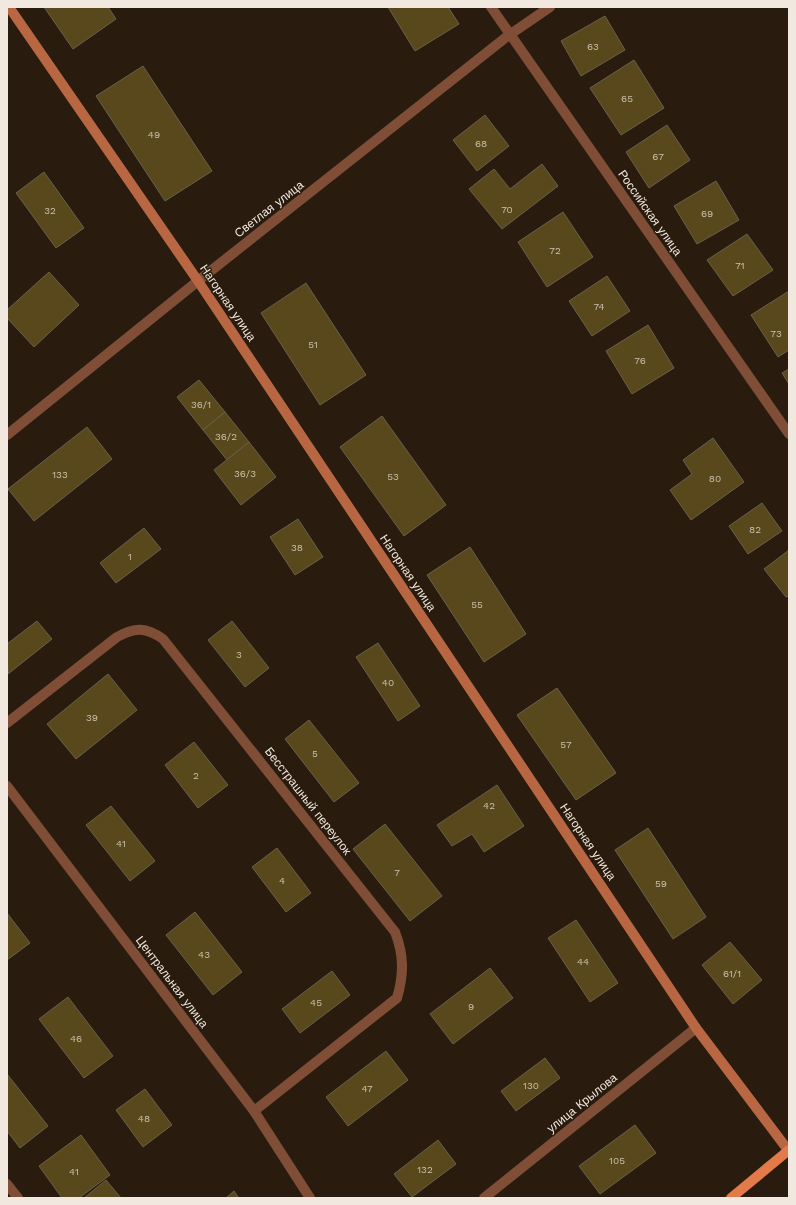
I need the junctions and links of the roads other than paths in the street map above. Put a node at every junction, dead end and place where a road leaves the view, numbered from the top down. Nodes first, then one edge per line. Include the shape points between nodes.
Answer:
1 (9, 7) edge
2 (491, 7) edge
3 (550, 7) edge
4 (509, 35) junction
5 (198, 281) junction
6 (789, 434) edge
7 (7, 435) edge
8 (7, 723) edge
9 (7, 786) edge
10 (696, 1028) junction
11 (254, 1111) junction
12 (788, 1150) edge
13 (7, 1184) edge
14 (18, 1198) edge
15 (310, 1198) edge
16 (484, 1198) edge
17 (731, 1198) edge

1 - 5 street, Нагорная улица
2 - 4 street, Российская улица
3 - 4 street, Светлая улица
4 - 5 street, Светлая улица
4 - 6 street, Российская улица
5 - 7 street, Светлая улица
5 - 10 street, Нагорная улица
8 - 11 street, Бесстрашный переулок via 117,637 129,630 142,629 153,632 163,639 395,932 401,947 403,964 397,998
9 - 11 street, Центральная улица
10 - 12 street, Нагорная улица
10 - 16 street, улица Крылова
11 - 15 street, Центральная улица
12 - 17 main road
13 - 14 street

